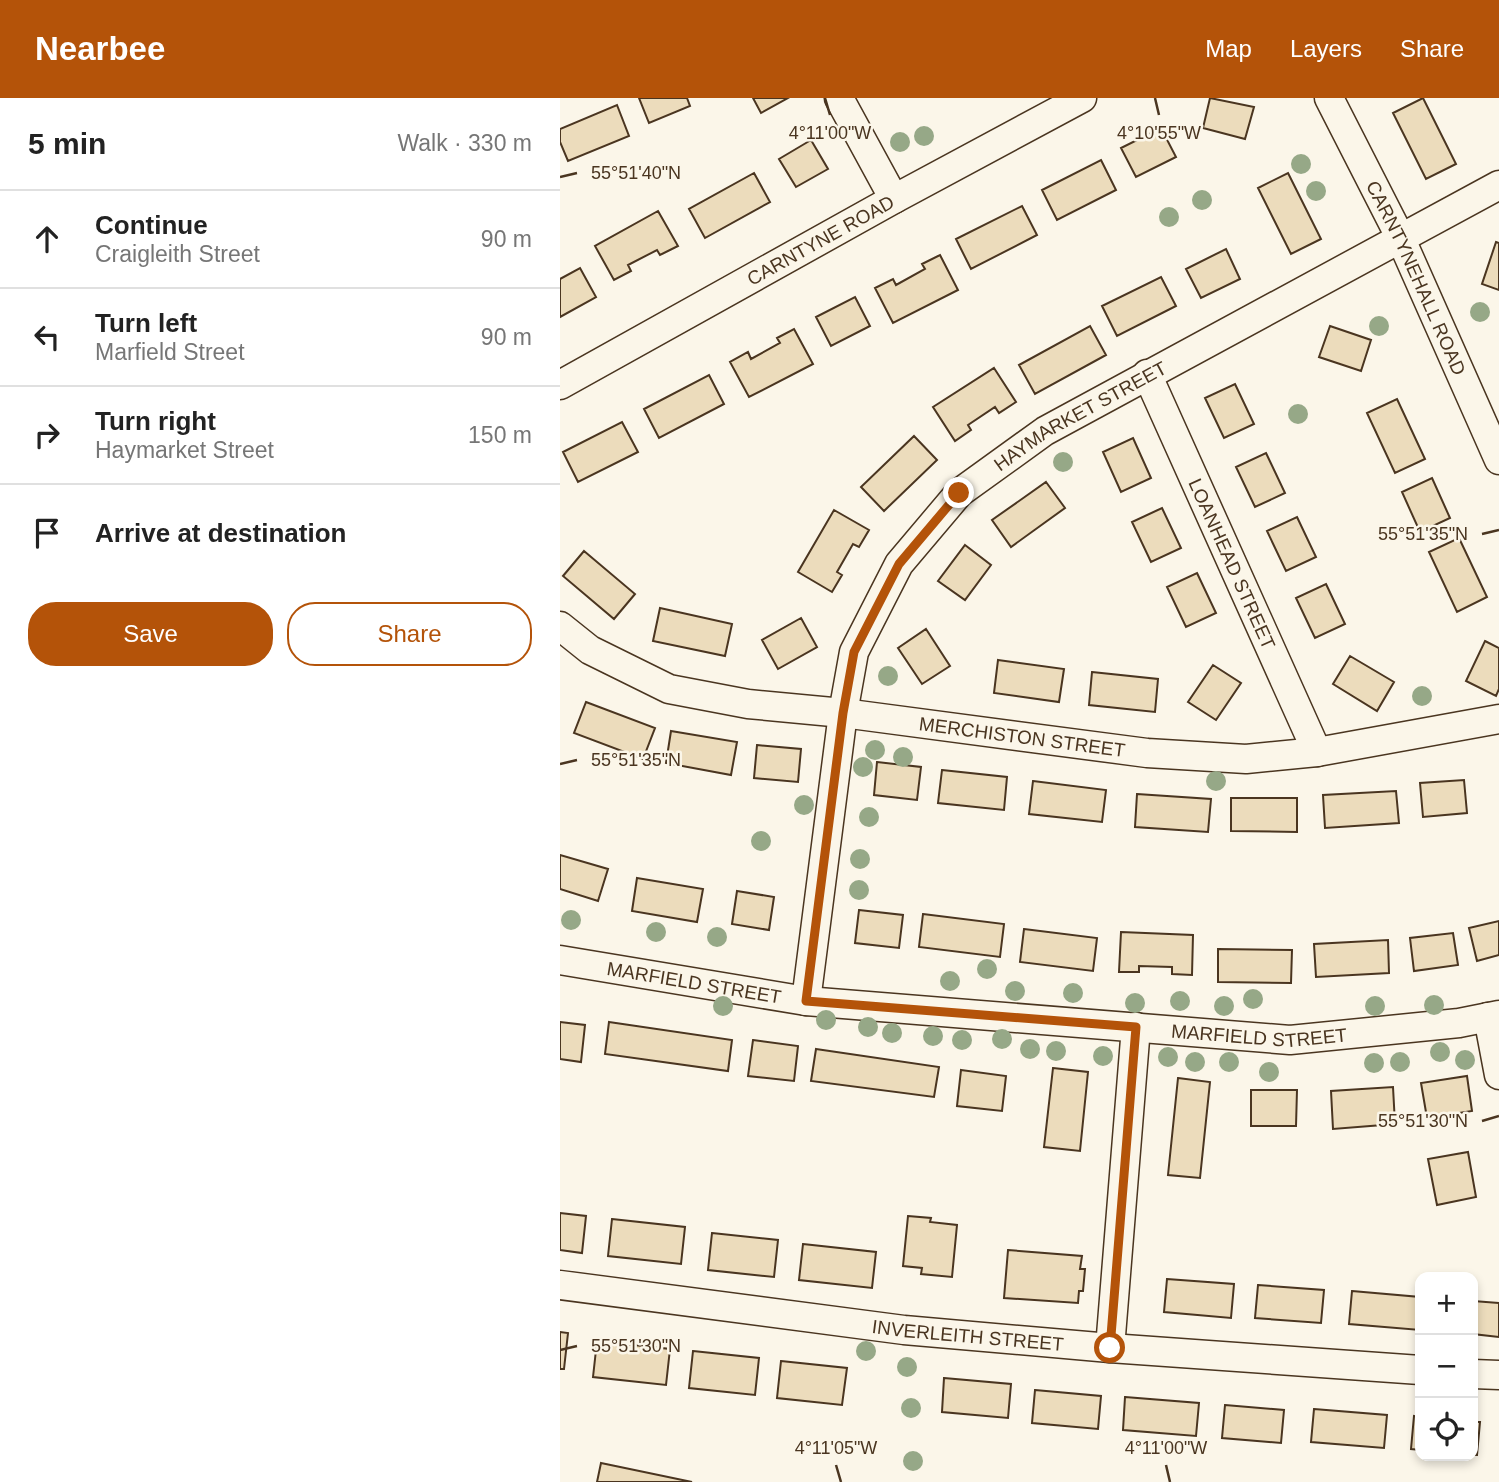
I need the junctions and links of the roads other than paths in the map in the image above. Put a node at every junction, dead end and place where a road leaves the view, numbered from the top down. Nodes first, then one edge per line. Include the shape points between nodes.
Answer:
1 (839, 98) edge
2 (1082, 98) edge
3 (1329, 98) edge
4 (1499, 185) edge
5 (894, 199) junction
6 (1399, 237) junction
7 (1147, 374) junction
8 (560, 385) edge
9 (1499, 460) edge
10 (560, 626) edge
11 (843, 713) junction
12 (1499, 719) edge
13 (1317, 752) junction
14 (560, 960) edge
15 (806, 1001) junction
16 (1494, 1016) edge
17 (1136, 1027) junction
18 (1499, 1075) edge
19 (560, 1285) edge
20 (1110, 1348) junction
21 (1415, 1370) edge
22 (1478, 1374) edge
23 (1499, 1375) edge

1 - 5 street
2 - 5 street, CARNTYNE ROAD
3 - 6 street, CARNTYNEHALL ROAD
4 - 6 street, HAYMARKET STREET
5 - 8 street, CARNTYNE ROAD
6 - 7 street, HAYMARKET STREET
6 - 9 street, CARNTYNEHALL ROAD
7 - 11 street, HAYMARKET STREET via 1045,431 959,493 899,564 854,652
7 - 13 street, LOANHEAD STREET
10 - 11 street, MERCHISTON STREET via 590,650 669,689 748,704
11 - 13 street, MERCHISTON STREET via 1147,753 1246,759
11 - 15 street, HAYMARKET STREET
12 - 13 street, MERCHISTON STREET
14 - 15 street, MARFIELD STREET
15 - 17 street, MARFIELD STREET
16 - 17 street, MARFIELD STREET via 1290,1040
16 - 18 street
17 - 20 street
19 - 20 street, INVERLEITH STREET via 904,1330
20 - 21 street, INVERLEITH STREET
22 - 23 street

